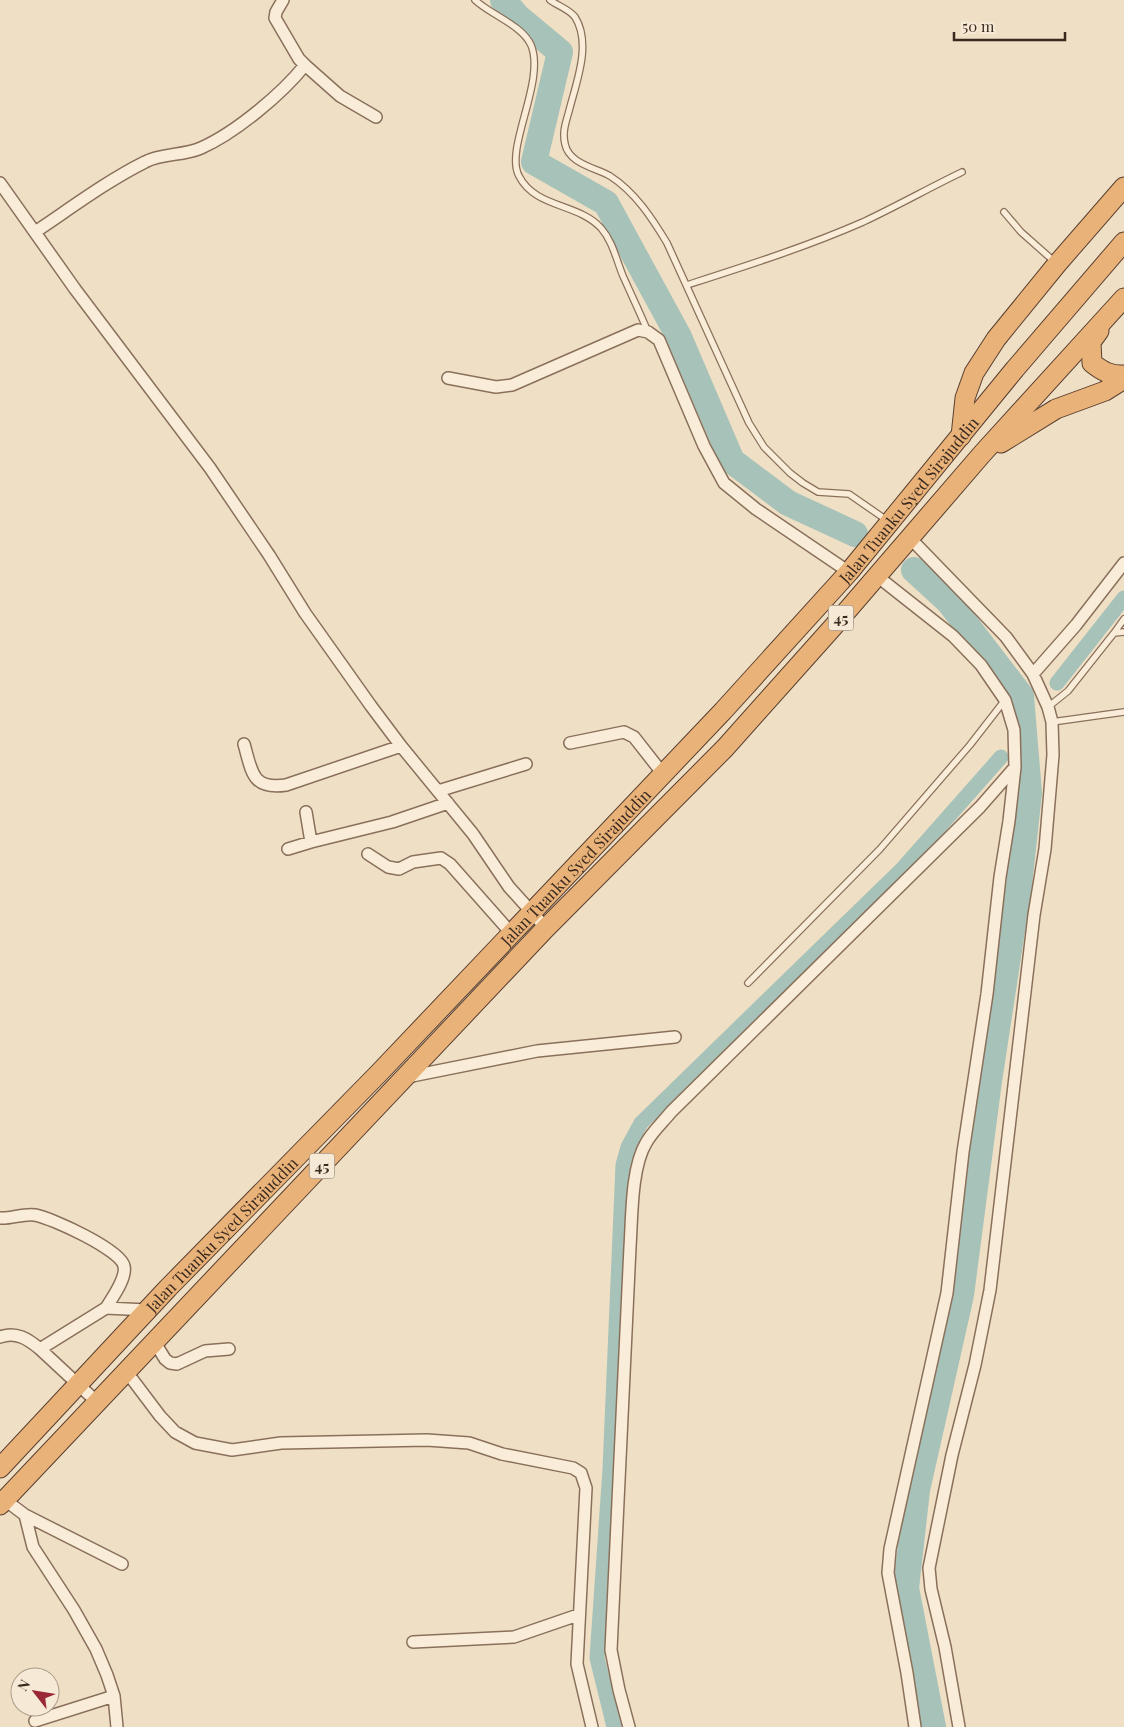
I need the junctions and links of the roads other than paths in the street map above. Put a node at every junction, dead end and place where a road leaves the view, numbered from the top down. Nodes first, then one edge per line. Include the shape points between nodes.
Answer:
1 (283, 0) edge
2 (475, 0) edge
3 (550, 0) edge
4 (305, 65) junction
5 (376, 117) dead end
6 (962, 172) dead end
7 (0, 183) edge
8 (1124, 187) edge
9 (1004, 212) dead end
10 (35, 232) junction
11 (1124, 242) edge
12 (1057, 264) junction
13 (687, 285) junction
14 (1122, 300) edge
15 (648, 332) junction
16 (996, 339) junction
17 (1015, 369) junction
18 (1124, 377) edge
19 (448, 378) dead end
20 (961, 436) junction
21 (982, 454) junction
22 (890, 523) junction
23 (910, 538) junction
24 (1124, 562) edge
25 (849, 572) junction
26 (877, 576) junction
27 (1124, 620) edge
28 (1124, 632) edge
29 (1114, 633) junction
30 (1033, 674) junction
31 (1005, 700) junction
32 (1048, 707) junction
33 (1124, 712) edge
34 (1052, 722) junction
35 (570, 743) dead end
36 (244, 744) dead end
37 (401, 746) junction
38 (526, 764) dead end
39 (1015, 767) junction
40 (663, 774) junction
41 (438, 791) junction
42 (448, 803) junction
43 (306, 812) dead end
44 (311, 842) junction
45 (288, 849) dead end
46 (368, 854) dead end
47 (531, 913) junction
48 (546, 928) junction
49 (512, 934) junction
50 (748, 983) dead end
51 (675, 1037) dead end
52 (407, 1077) junction
53 (0, 1218) edge
54 (106, 1308) junction
55 (147, 1310) junction
56 (0, 1337) edge
57 (154, 1341) junction
58 (40, 1349) junction
59 (229, 1349) dead end
60 (126, 1371) junction
61 (79, 1384) junction
62 (97, 1402) junction
63 (0, 1468) edge
64 (3, 1502) edge
65 (25, 1515) junction
66 (122, 1564) dead end
67 (578, 1615) junction
68 (413, 1642) dead end
69 (114, 1696) junction
70 (35, 1721) dead end
71 (117, 1727) edge
72 (592, 1727) edge
73 (630, 1727) edge
74 (915, 1727) edge
75 (959, 1727) edge

1 - 4 street via 275,18
2 - 15 lane via 524,35 531,45 533,79 516,156 518,175 528,190 587,216 600,227 612,244
3 - 13 lane via 575,17 581,32 582,53 563,133 565,147 578,162 609,176 629,191 657,226
4 - 5 street via 340,96
4 - 10 street via 286,87 218,139 191,151 148,160
6 - 13 lane via 821,239
7 - 10 street
8 - 12 highway
9 - 12 lane
10 - 37 street via 196,448 335,655
11 - 17 highway, Jalan Tuanku Syed Sirajuddin / 45
12 - 16 highway
13 - 22 lane via 749,423 764,447 790,473 818,492 849,494
14 - 18 highway via 1091,342 1092,363 1104,371
14 - 21 highway, Jalan Tuanku Syed Sirajuddin / 45
15 - 19 street via 638,330 512,385 496,387
15 - 25 street via 659,340 704,446 724,483 756,509
16 - 17 highway via 992,372 1000,377
16 - 20 highway via 974,373 965,398
17 - 20 highway, Jalan Tuanku Syed Sirajuddin / 45
18 - 21 highway via 1105,390 1056,409
20 - 22 highway, Jalan Tuanku Syed Sirajuddin / 45
21 - 23 highway, Jalan Tuanku Syed Sirajuddin / 45
22 - 25 highway, Jalan Tuanku Syed Sirajuddin / 45
23 - 26 highway, Jalan Tuanku Syed Sirajuddin / 45
23 - 30 street via 1006,637
24 - 30 street
25 - 40 highway, Jalan Tuanku Syed Sirajuddin / 45
26 - 31 street via 953,636 981,665
26 - 48 highway, Jalan Tuanku Syed Sirajuddin / 45 via 725,748
27 - 29 lane
28 - 29 lane
29 - 32 lane via 1068,690
30 - 32 street
31 - 39 street via 1014,730
31 - 50 lane via 880,849
32 - 34 street
33 - 34 lane
34 - 75 street via 1053,755 1045,849 1034,915 990,1290 929,1568
35 - 40 street via 624,732 634,737
36 - 37 street via 256,778 272,787
37 - 41 street
38 - 41 street
39 - 73 street via 980,806 671,1112 646,1142 640,1156 630,1247 611,1650
39 - 74 street via 947,1293 890,1549 888,1573
40 - 47 highway, Jalan Tuanku Syed Sirajuddin / 45
41 - 42 street
42 - 44 street via 392,822
42 - 47 street
43 - 44 street
44 - 45 street
46 - 49 street via 388,867 399,869 413,862 442,858
47 - 48 street
47 - 49 highway, Jalan Tuanku Syed Sirajuddin / 45
48 - 52 highway, Jalan Tuanku Syed Sirajuddin / 45
49 - 55 highway, Jalan Tuanku Syed Sirajuddin / 45
51 - 52 street via 537,1052
52 - 57 highway, Jalan Tuanku Syed Sirajuddin / 45
53 - 54 street via 33,1215 44,1218 70,1228 121,1258 125,1268 121,1283
54 - 55 street
54 - 58 street
55 - 61 highway, Jalan Tuanku Syed Sirajuddin / 45
56 - 58 street via 20,1336
57 - 59 street via 165,1359 177,1364 205,1351
57 - 60 highway, Jalan Tuanku Syed Sirajuddin / 45
58 - 61 street
60 - 62 highway, Jalan Tuanku Syed Sirajuddin / 45
60 - 67 street via 175,1432 195,1443 232,1450 281,1443 427,1440 469,1443 502,1454 573,1468 581,1473 586,1488
61 - 62 street
61 - 63 highway, Jalan Tuanku Syed Sirajuddin / 45
62 - 64 highway, Jalan Tuanku Syed Sirajuddin / 45
64 - 65 street
65 - 66 street
65 - 69 street via 33,1547 83,1625
67 - 68 street via 514,1637
67 - 72 street via 577,1664
69 - 70 street
69 - 71 street

